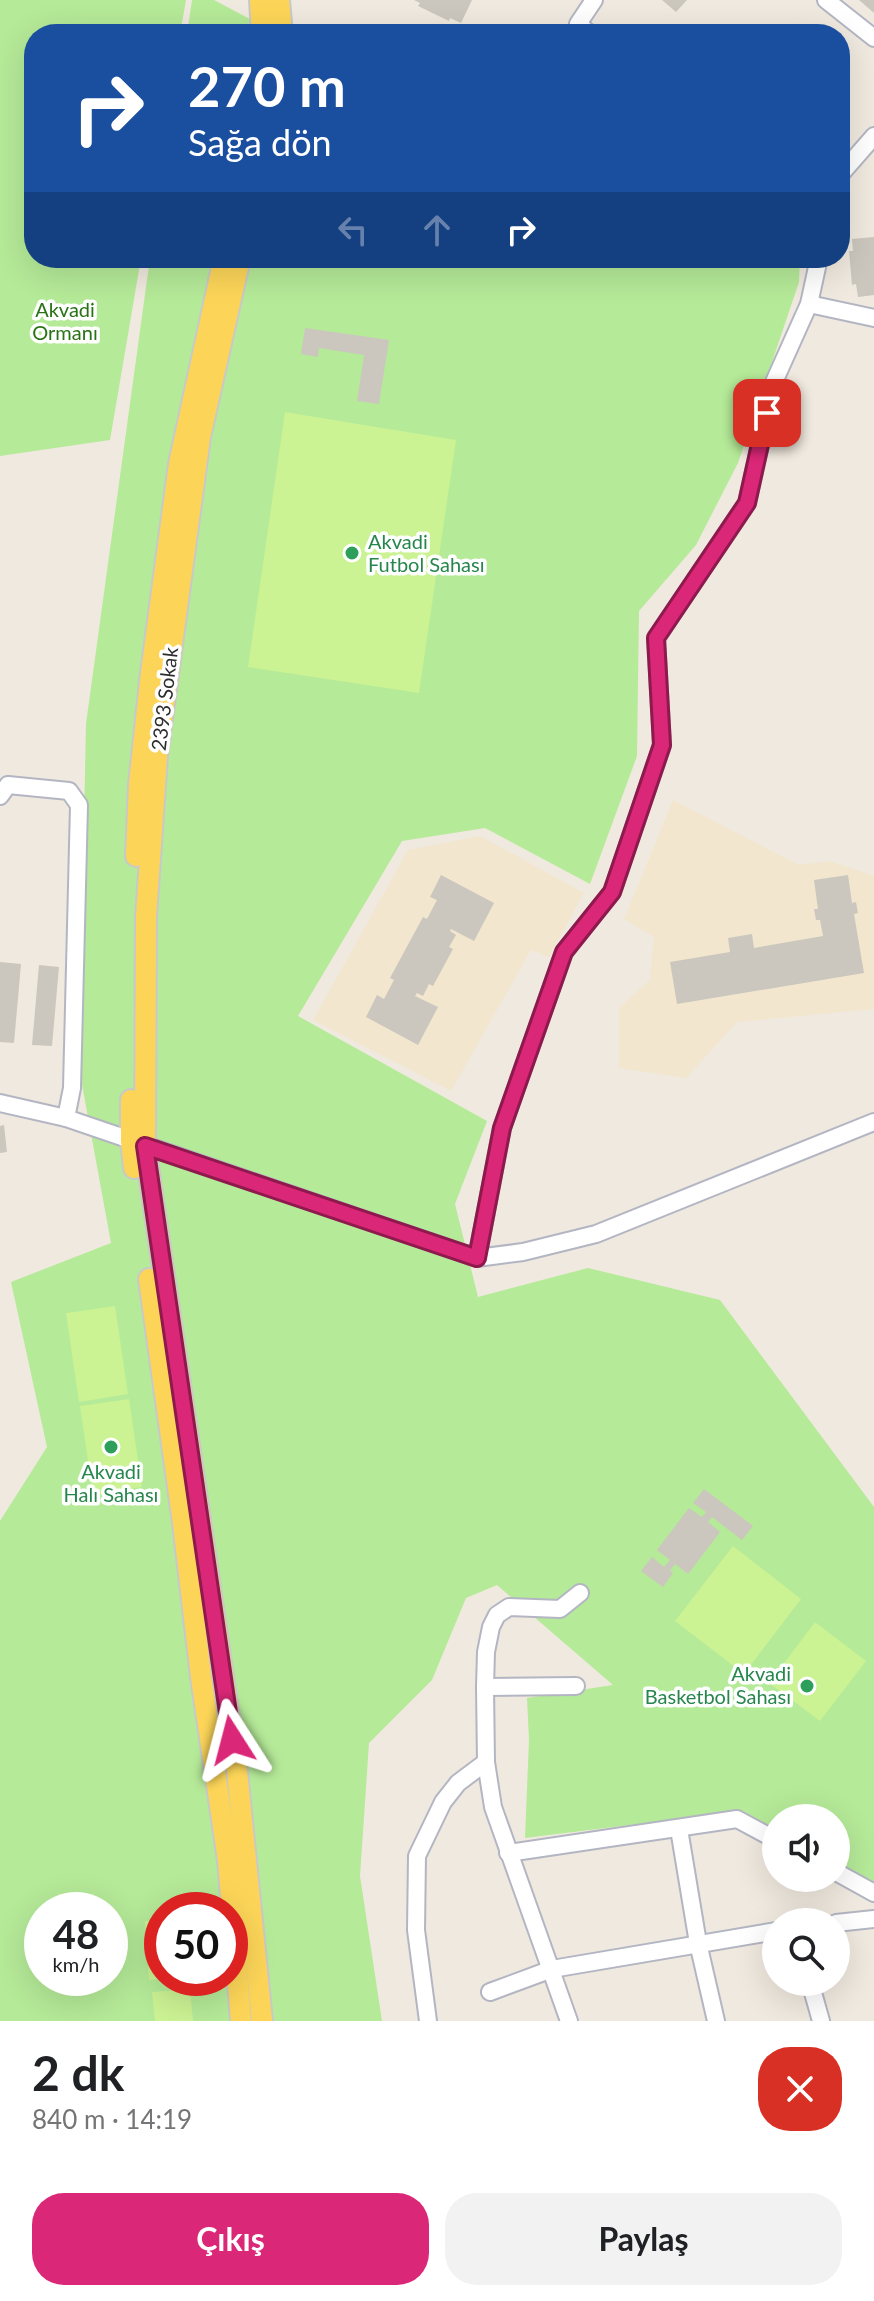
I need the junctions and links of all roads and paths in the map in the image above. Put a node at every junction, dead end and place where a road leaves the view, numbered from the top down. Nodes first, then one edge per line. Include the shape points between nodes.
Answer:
1 (260, 0) edge
2 (279, 0) edge
3 (594, 0) edge
4 (826, 0) edge
5 (261, 24) edge
6 (281, 24) edge
7 (578, 24) edge
8 (874, 38) edge
9 (874, 136) edge
10 (850, 164) edge
11 (222, 268) edge
12 (238, 268) edge
13 (817, 268) edge
14 (809, 304) junction
15 (874, 318) edge
16 (0, 796) edge
17 (0, 1103) edge
18 (66, 1118) junction
19 (874, 1122) edge
20 (138, 1144) junction
21 (477, 1258) junction
22 (580, 1593) dead end
23 (576, 1686) dead end
24 (485, 1687) junction
25 (486, 1762) junction
26 (679, 1829) junction
27 (762, 1832) edge
28 (508, 1853) junction
29 (850, 1880) edge
30 (874, 1893) edge
31 (874, 1919) edge
32 (850, 1922) edge
33 (762, 1933) edge
34 (698, 1943) junction
35 (552, 1969) junction
36 (490, 1992) dead end
37 (814, 1996) edge
38 (241, 2021) edge
39 (262, 2021) edge
40 (428, 2021) edge
41 (569, 2021) edge
42 (716, 2021) edge
43 (821, 2021) edge

1 - 5 main road
2 - 6 main road
3 - 7 street
4 - 8 street
9 - 10 street
11 - 20 main road, 2393 Sokak via 179,464 139,784
12 - 20 main road, 2393 Sokak via 200,437 157,756
13 - 14 street
14 - 15 street
14 - 21 street via 774,382 747,503 656,638 662,745 612,892 564,952 502,1128
16 - 18 street via 8,785 69,791 79,805 72,1088
17 - 18 street
18 - 20 street
19 - 21 street via 596,1234
20 - 21 street
20 - 38 main road via 228,1860
20 - 39 main road via 237,1771
22 - 24 street via 560,1609 509,1607 497,1615 486,1652
23 - 24 street
24 - 25 street
25 - 28 street
25 - 40 street via 443,1802 417,1856 416,1930
26 - 27 street via 737,1819
26 - 28 street
26 - 34 street
28 - 35 street
29 - 30 street
31 - 32 street
33 - 34 street
34 - 35 street
34 - 42 street
35 - 36 street
35 - 41 street
37 - 43 street

